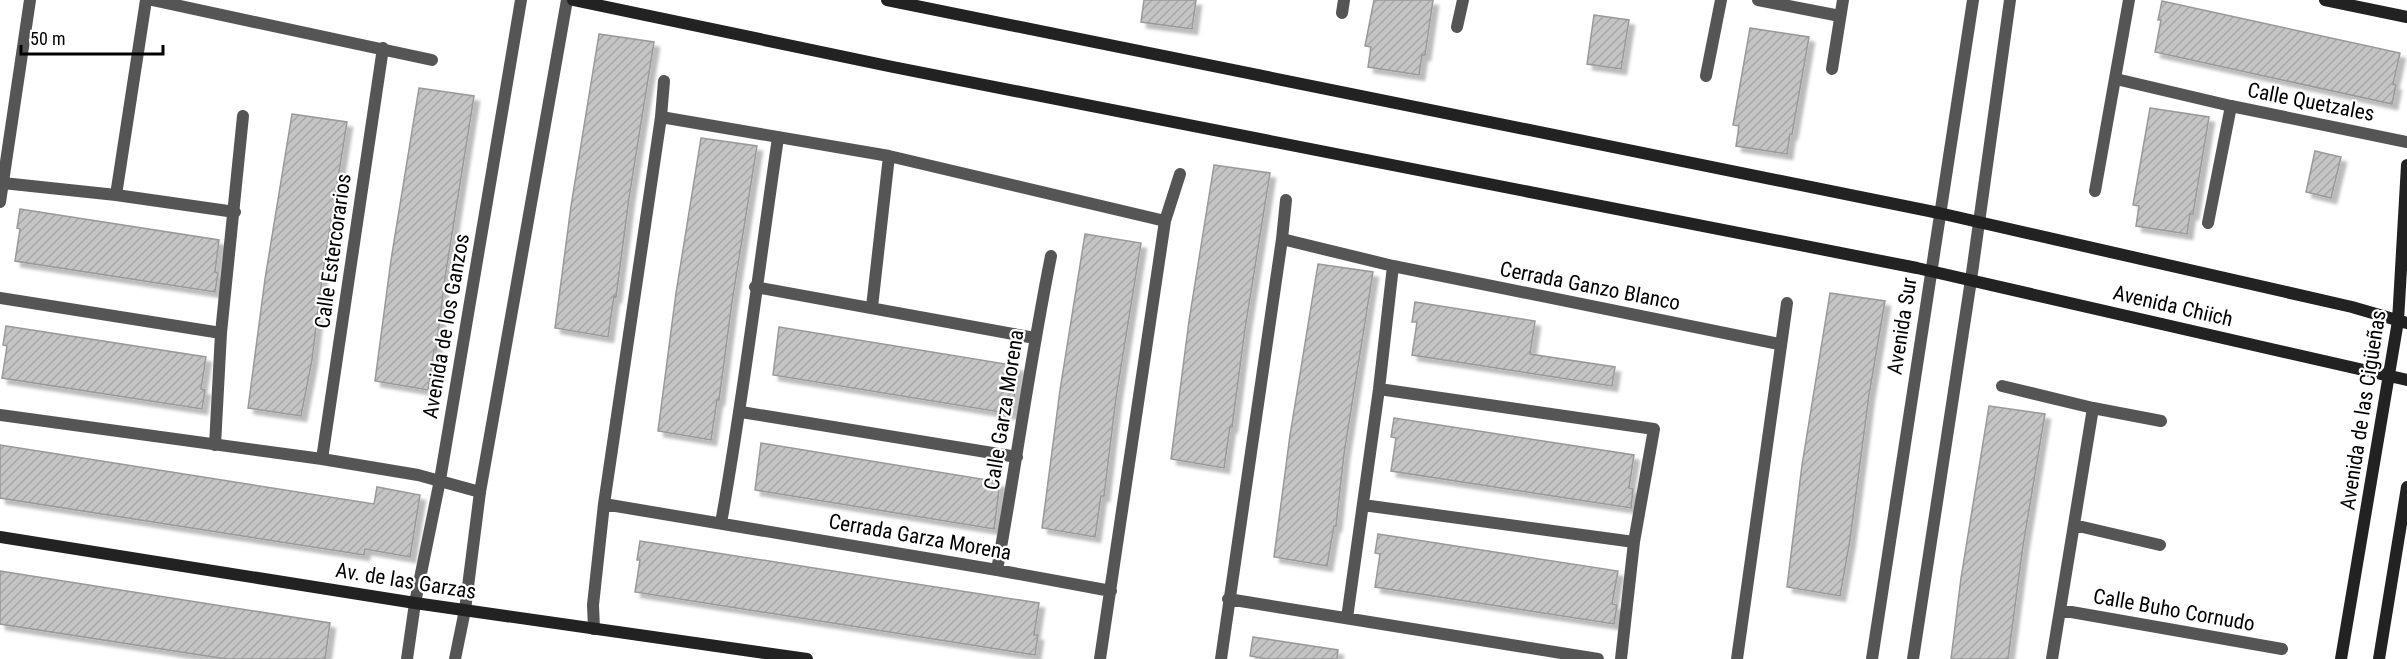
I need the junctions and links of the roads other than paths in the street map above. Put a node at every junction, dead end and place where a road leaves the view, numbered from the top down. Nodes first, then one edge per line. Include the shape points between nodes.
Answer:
1 (30, 0) edge
2 (146, 0) edge
3 (152, 0) edge
4 (522, 0) edge
5 (567, 0) edge
6 (573, 0) edge
7 (887, 0) edge
8 (1463, 0) edge
9 (1721, 0) edge
10 (1758, 0) edge
11 (1843, 0) edge
12 (1973, 0) edge
13 (2010, 0) edge
14 (2129, 0) edge
15 (2325, 0) edge
16 (1840, 16) junction
17 (2407, 17) edge
18 (1457, 27) dead end
19 (383, 48) junction
20 (432, 60) dead end
21 (1832, 69) dead end
22 (1706, 76) dead end
23 (2116, 79) junction
24 (664, 81) dead end
25 (2231, 106) junction
26 (243, 116) dead end
27 (661, 117) junction
28 (778, 138) junction
29 (2407, 142) edge
30 (889, 156) junction
31 (2407, 165) edge
32 (1180, 174) dead end
33 (3, 183) junction
34 (2095, 191) dead end
35 (116, 195) junction
36 (1286, 200) dead end
37 (0, 202) edge
38 (235, 212) junction
39 (1939, 213) junction
40 (1165, 221) junction
41 (1978, 221) junction
42 (2208, 223) dead end
43 (1282, 239) junction
44 (1051, 256) dead end
45 (1393, 266) junction
46 (1930, 271) junction
47 (1971, 280) junction
48 (756, 287) junction
49 (0, 298) edge
50 (1787, 303) dead end
51 (872, 307) junction
52 (2403, 322) edge
53 (221, 333) junction
54 (1035, 338) junction
55 (1779, 344) junction
56 (2390, 375) junction
57 (2407, 380) edge
58 (2002, 386) dead end
59 (1379, 389) junction
60 (2093, 408) junction
61 (741, 412) junction
62 (0, 415) edge
63 (2161, 421) dead end
64 (215, 445) junction
65 (1017, 457) junction
66 (322, 459) junction
67 (440, 480) junction
68 (2407, 487) edge
69 (480, 492) junction
70 (604, 504) junction
71 (1363, 505) junction
72 (722, 523) junction
73 (2074, 525) junction
74 (0, 537) edge
75 (1634, 542) junction
76 (2160, 545) dead end
77 (997, 570) junction
78 (1111, 591) junction
79 (1228, 599) junction
80 (415, 603) junction
81 (465, 610) junction
82 (2060, 610) junction
83 (1347, 618) junction
84 (594, 629) junction
85 (2282, 649) dead end
86 (407, 659) edge
87 (455, 659) edge
88 (807, 659) edge
89 (1100, 659) edge
90 (1221, 659) edge
91 (1598, 659) edge
92 (1621, 659) edge
93 (1737, 659) edge
94 (1872, 659) edge
95 (1913, 659) edge
96 (2052, 659) edge
97 (2341, 659) edge
98 (2379, 659) edge

1 - 33 street
2 - 35 street
3 - 19 street
4 - 67 street, Avenida de los Ganzos
5 - 69 street
6 - 46 main road, Avenida Chiich via 893,67
7 - 39 main road, Avenida Chiich
8 - 18 street
9 - 22 street
10 - 16 street
11 - 16 street
12 - 39 street, Avenida Sur
13 - 41 street
14 - 23 street
15 - 17 main road
16 - 21 street
19 - 20 street
19 - 66 street, Calle Estercorarios
23 - 25 street, Calle Quetzales
23 - 34 street
24 - 27 street
25 - 29 street, Calle Quetzales
25 - 42 street, Calle Quetzales
26 - 38 street
27 - 28 street
27 - 70 street
28 - 30 street
28 - 48 street
30 - 40 street
30 - 51 street
31 - 52 main road, Avenida de las Cigüeñas
32 - 40 street
33 - 35 street
33 - 37 street
35 - 38 street
36 - 43 street
38 - 53 street
39 - 41 main road, Avenida Chiich
39 - 46 street, Avenida Sur
40 - 78 street
41 - 47 street
41 - 52 main road, Avenida Chiich
43 - 45 street, Cerrada Ganzo Blanco
43 - 79 street
44 - 54 street, Calle Garza Morena
45 - 55 street, Cerrada Ganzo Blanco
45 - 59 street
46 - 47 main road, Avenida Chiich
46 - 94 street, Avenida Sur
47 - 56 main road, Avenida Chiich
47 - 95 street
48 - 51 street
48 - 61 street
49 - 53 street
50 - 55 street
51 - 54 street
52 - 56 main road, Avenida de las Cigüeñas
53 - 64 street
54 - 65 street, Calle Garza Morena
55 - 93 street
56 - 57 main road, Avenida Chiich
56 - 97 main road, Avenida de las Cigüeñas
58 - 60 street
59 - 71 street
59 - 75 street via 1654,429
60 - 63 street
60 - 73 street, Calle Buho Cornudo
61 - 65 street
61 - 72 street
62 - 64 street
64 - 66 street
65 - 77 street, Calle Garza Morena
66 - 67 street
67 - 69 street
67 - 80 street, Avenida de los Ganzos
68 - 98 main road
69 - 81 street
70 - 72 street, Cerrada Garza Morena
70 - 84 street
71 - 75 street
71 - 83 street
72 - 77 street, Cerrada Garza Morena
73 - 76 street
73 - 82 street, Calle Buho Cornudo
74 - 80 main road, Av. de las Garzas
75 - 92 street
77 - 78 street, Cerrada Garza Morena
78 - 89 street
79 - 83 street
79 - 90 street
80 - 81 main road, Av. de las Garzas
80 - 86 street, Avenida de los Ganzos
81 - 84 main road, Av. de las Garzas
81 - 87 street
82 - 85 street, Calle Buho Cornudo
82 - 96 street, Calle Buho Cornudo
83 - 91 street
84 - 88 main road, Av. de las Garzas

